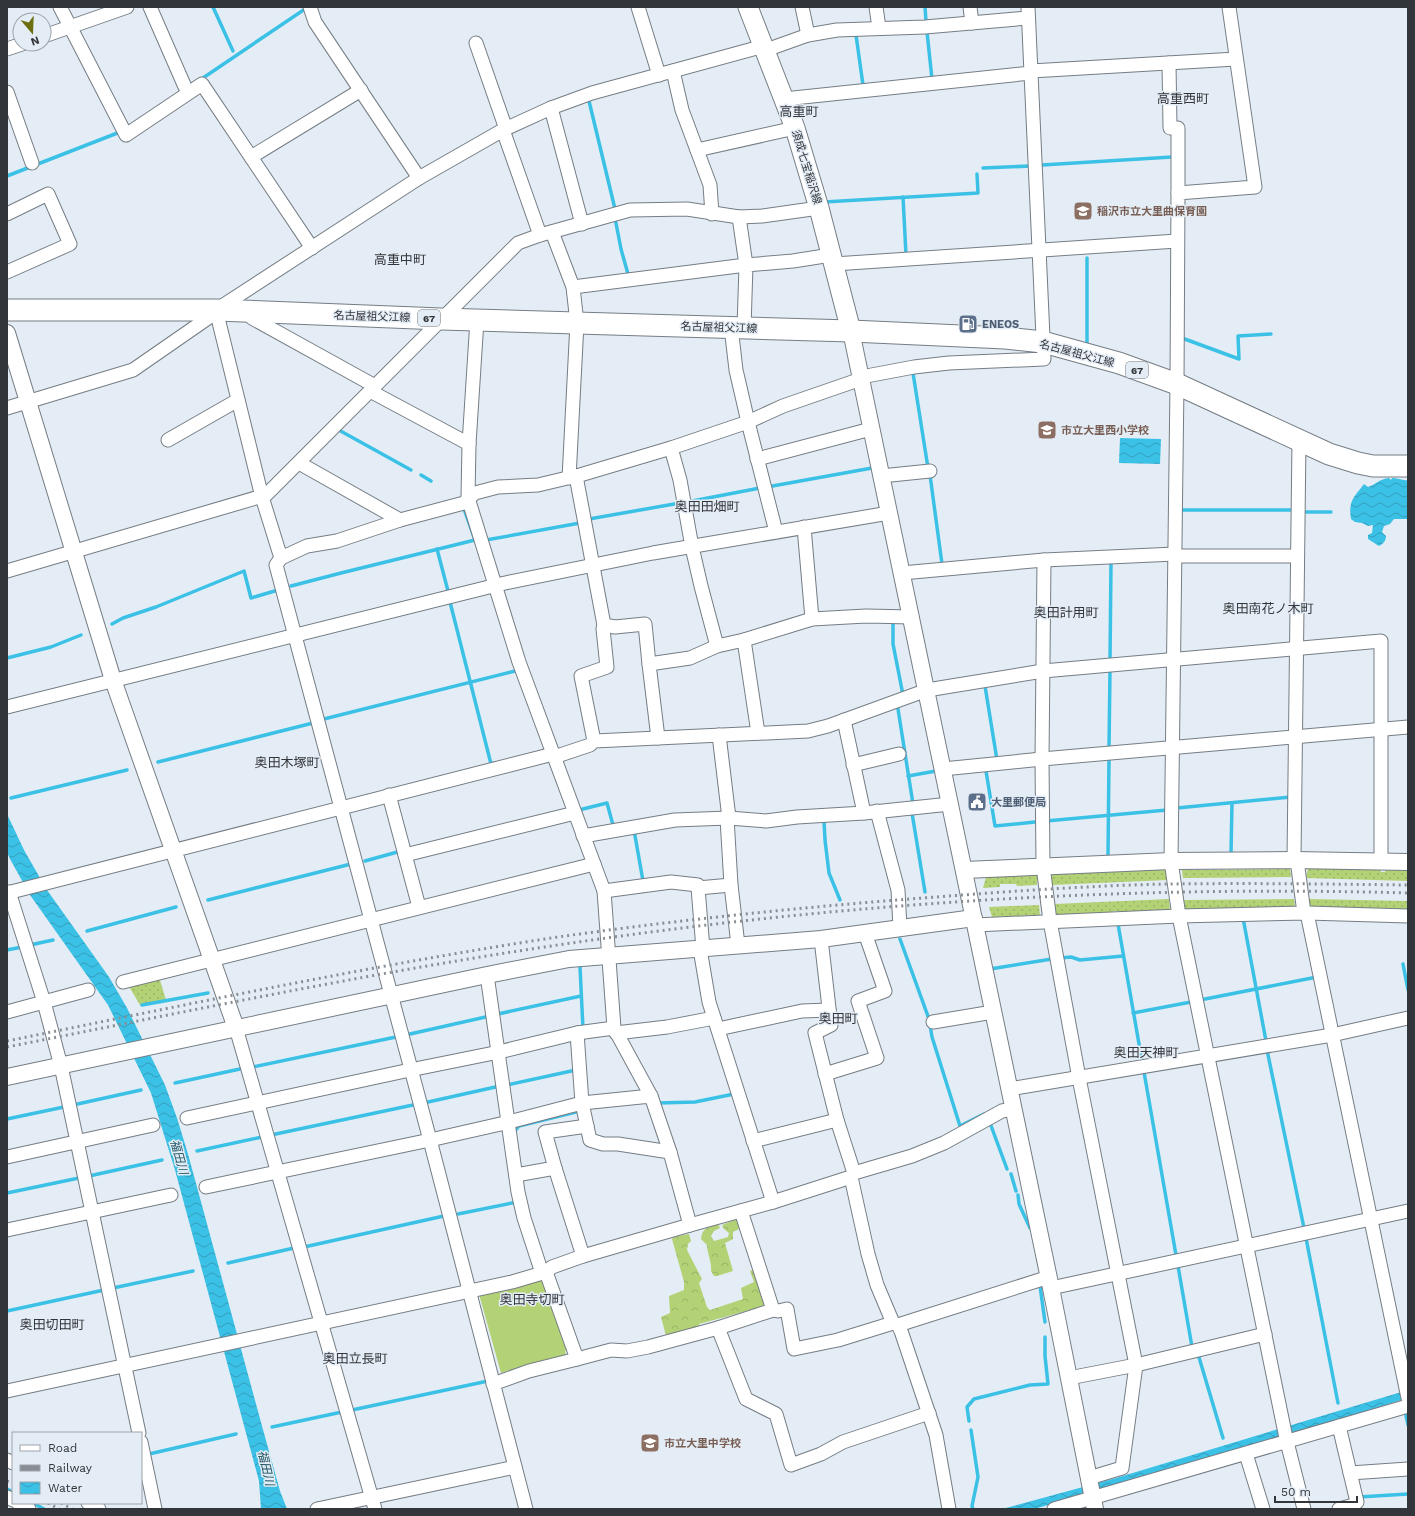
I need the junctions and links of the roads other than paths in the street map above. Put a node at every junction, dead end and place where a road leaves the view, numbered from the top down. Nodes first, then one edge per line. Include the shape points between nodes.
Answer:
1 (60, 7) edge
2 (127, 7) edge
3 (150, 7) edge
4 (310, 7) edge
5 (638, 7) edge
6 (748, 7) edge
7 (802, 7) edge
8 (876, 7) edge
9 (970, 7) edge
10 (1229, 7) edge
11 (1028, 12) edge
12 (972, 23) junction
13 (70, 27) junction
14 (879, 28) junction
15 (52, 33) edge
16 (808, 35) junction
17 (476, 43) dead end
18 (765, 48) junction
19 (1236, 59) junction
20 (1169, 63) junction
21 (674, 71) junction
22 (1031, 72) junction
23 (659, 75) junction
24 (185, 87) dead end
25 (361, 90) junction
26 (7, 92) edge
27 (784, 99) junction
28 (551, 108) junction
29 (795, 128) junction
30 (505, 130) junction
31 (697, 150) junction
32 (251, 157) junction
33 (32, 163) dead end
34 (420, 178) junction
35 (1178, 193) junction
36 (819, 208) junction
37 (7, 214) edge
38 (712, 214) junction
39 (739, 217) junction
40 (582, 224) junction
41 (546, 233) junction
42 (1177, 241) junction
43 (312, 248) junction
44 (1039, 251) junction
45 (833, 260) junction
46 (746, 264) junction
47 (7, 272) edge
48 (573, 286) junction
49 (7, 310) edge
50 (216, 310) junction
51 (252, 312) junction
52 (441, 319) junction
53 (477, 320) junction
54 (576, 323) junction
55 (738, 328) junction
56 (851, 331) junction
57 (7, 333) edge
58 (1043, 342) junction
59 (861, 378) junction
60 (1177, 384) junction
61 (373, 389) junction
62 (238, 400) junction
63 (28, 402) junction
64 (7, 408) edge
65 (748, 422) junction
66 (871, 429) junction
67 (168, 440) dead end
68 (1299, 440) junction
69 (469, 444) junction
70 (671, 448) junction
71 (757, 459) junction
72 (299, 462) junction
73 (1408, 466) edge
74 (930, 471) dead end
75 (881, 476) junction
76 (573, 477) junction
77 (262, 497) junction
78 (468, 498) junction
79 (889, 513) junction
80 (400, 520) junction
81 (804, 527) junction
82 (776, 532) junction
83 (692, 547) junction
84 (73, 552) junction
85 (1175, 555) junction
86 (1296, 556) junction
87 (280, 558) junction
88 (1044, 560) junction
89 (592, 565) junction
90 (7, 571) edge
91 (902, 573) junction
92 (494, 586) junction
93 (912, 617) junction
94 (812, 619) junction
95 (604, 625) junction
96 (295, 635) junction
97 (744, 640) junction
98 (717, 646) junction
99 (1297, 648) junction
100 (1173, 659) junction
101 (649, 664) junction
102 (1043, 671) junction
103 (113, 680) junction
104 (927, 690) junction
105 (7, 708) edge
106 (844, 720) junction
107 (1408, 727) edge
108 (1381, 729) junction
109 (758, 733) junction
110 (719, 735) junction
111 (1295, 737) junction
112 (658, 738) junction
113 (594, 741) junction
114 (1172, 747) junction
115 (899, 754) dead end
116 (554, 755) junction
117 (1042, 759) junction
118 (853, 765) junction
119 (943, 769) junction
120 (389, 795) junction
121 (950, 804) junction
122 (342, 807) junction
123 (573, 809) junction
124 (877, 811) junction
125 (864, 813) junction
126 (728, 818) junction
127 (583, 836) junction
128 (173, 850) junction
129 (404, 851) junction
130 (1296, 860) junction
131 (1171, 861) junction
132 (1380, 861) junction
133 (1408, 862) edge
134 (594, 864) junction
135 (1043, 866) junction
136 (964, 870) junction
137 (731, 885) junction
138 (698, 888) junction
139 (12, 891) edge
140 (604, 891) junction
141 (419, 907) junction
142 (1306, 913) junction
143 (1179, 916) junction
144 (1408, 916) edge
145 (370, 919) junction
146 (974, 921) junction
147 (1050, 921) junction
148 (900, 928) junction
149 (865, 933) junction
150 (821, 939) junction
151 (738, 946) junction
152 (701, 949) junction
153 (609, 954) junction
154 (212, 959) junction
155 (487, 975) junction
156 (123, 982) dead end
157 (88, 990) dead end
158 (390, 995) junction
159 (44, 1002) junction
160 (829, 1010) junction
161 (7, 1012) edge
162 (993, 1012) junction
163 (1408, 1018) edge
164 (933, 1022) dead end
165 (716, 1023) junction
166 (236, 1028) junction
167 (615, 1030) junction
168 (577, 1033) junction
169 (1332, 1035) junction
170 (499, 1052) junction
171 (1208, 1055) junction
172 (60, 1066) junction
173 (410, 1070) junction
174 (826, 1074) junction
175 (7, 1077) edge
176 (1079, 1078) junction
177 (1009, 1089) junction
178 (651, 1096) junction
179 (257, 1103) junction
180 (582, 1103) junction
181 (1013, 1109) junction
182 (187, 1118) dead end
183 (837, 1120) junction
184 (509, 1122) junction
185 (153, 1125) dead end
186 (587, 1126) junction
187 (430, 1140) junction
188 (753, 1141) junction
189 (77, 1142) junction
190 (670, 1152) junction
191 (7, 1157) edge
192 (555, 1168) junction
193 (277, 1172) junction
194 (516, 1175) junction
195 (852, 1175) junction
196 (206, 1187) dead end
197 (171, 1195) dead end
198 (773, 1202) junction
199 (741, 1211) junction
200 (1408, 1211) edge
201 (92, 1212) junction
202 (1371, 1219) junction
203 (690, 1225) junction
204 (7, 1230) edge
205 (1247, 1245) junction
206 (583, 1256) junction
207 (544, 1272) junction
208 (1118, 1273) junction
209 (1050, 1282) junction
210 (469, 1292) junction
211 (773, 1310) junction
212 (322, 1323) junction
213 (895, 1324) junction
214 (718, 1328) junction
215 (1265, 1334) junction
216 (577, 1359) junction
217 (1136, 1365) junction
218 (125, 1366) junction
219 (1069, 1378) junction
220 (494, 1384) junction
221 (7, 1392) edge
222 (1407, 1392) edge
223 (1408, 1406) edge
224 (929, 1413) junction
225 (1340, 1426) junction
226 (139, 1432) edge
227 (1287, 1440) junction
228 (142, 1447) edge
229 (1246, 1454) junction
230 (515, 1467) junction
231 (1408, 1469) edge
232 (1350, 1473) junction
233 (1089, 1479) junction
234 (1094, 1501) edge
235 (373, 1503) edge
236 (20, 1504) edge
237 (90, 1504) edge
238 (29, 1509) edge
239 (99, 1509) edge
240 (155, 1509) edge
241 (317, 1509) edge
242 (526, 1509) edge
243 (949, 1509) edge
244 (1054, 1509) edge
245 (1263, 1509) edge
246 (1304, 1509) edge
247 (1339, 1509) edge

1 - 13 street
2 - 13 street
3 - 24 street
4 - 25 street via 315,22
5 - 23 street
6 - 18 main road, 須成七宝稲沢線
7 - 16 street
8 - 14 street
9 - 12 street
10 - 19 street
11 - 12 street
11 - 22 street
12 - 14 street
13 - 15 street
13 - 32 street via 126,135 202,84
14 - 16 street via 837,30
16 - 18 street
17 - 30 street
18 - 21 street
18 - 27 main road, 須成七宝稲沢線
19 - 20 street
19 - 35 street via 1255,187
20 - 22 street
20 - 35 street via 1170,128 1178,128
21 - 23 street
21 - 31 street via 682,110
22 - 27 street
22 - 44 street
23 - 28 street via 592,93
25 - 32 street
25 - 34 street
26 - 33 street
27 - 29 main road, 須成七宝稲沢線
28 - 30 street
28 - 40 street
29 - 31 street
29 - 36 main road, 須成七宝稲沢線
30 - 34 street
30 - 41 street
31 - 38 street via 710,185
32 - 43 street
34 - 43 street
35 - 42 street
36 - 39 street
36 - 45 main road, 須成七宝稲沢線
37 - 47 street via 48,194 70,244
38 - 39 street
38 - 40 street via 687,209 630,210
39 - 46 street
40 - 41 street
41 - 48 street
41 - 52 street via 518,243
42 - 44 street
42 - 60 street
43 - 50 street
44 - 45 street
44 - 58 street
45 - 46 street
45 - 56 main road, 須成七宝稲沢線
46 - 48 street
46 - 55 street
48 - 54 street
49 - 50 main road, 名古屋祖父江線 / 67
50 - 51 main road, 名古屋祖父江線 / 67
50 - 62 street
50 - 63 street via 133,370
51 - 52 main road, 名古屋祖父江線 / 67
51 - 61 street via 252,318
52 - 53 main road, 名古屋祖父江線 / 67
52 - 61 street
53 - 54 main road, 名古屋祖父江線 / 67
53 - 69 street
54 - 55 main road, 名古屋祖父江線 / 67
54 - 76 street
55 - 56 main road, 名古屋祖父江線 / 67
55 - 65 street via 736,370
56 - 58 main road, 名古屋祖父江線 / 67
56 - 59 street
57 - 63 street
58 - 59 street via 1044,359 949,363
58 - 60 main road, 名古屋祖父江線 / 67 via 1119,363
59 - 65 street
59 - 66 street
60 - 68 main road, 名古屋祖父江線 / 67
60 - 85 street
61 - 69 street
61 - 72 street
62 - 67 street
62 - 77 street
63 - 64 street
63 - 84 street
65 - 70 street
65 - 71 street
66 - 71 street
66 - 75 street
68 - 73 main road, 名古屋祖父江線 / 67 via 1329,454 1358,463 1373,466
68 - 86 street
69 - 78 street
70 - 76 street
70 - 83 street via 680,480
71 - 82 street
72 - 77 street via 266,496
72 - 80 street
74 - 75 street
75 - 79 street
76 - 78 street via 538,485 498,487
76 - 89 street
77 - 84 street
77 - 87 street
78 - 80 street via 464,503
78 - 92 street
79 - 81 street
79 - 91 street
80 - 87 street via 337,541 308,546
81 - 82 street
81 - 94 street
82 - 83 street
83 - 89 street
83 - 98 street
84 - 90 street
84 - 103 street
85 - 86 street
85 - 88 street
85 - 100 street
86 - 99 street
87 - 96 street via 276,565
88 - 91 street
88 - 102 street
89 - 92 street
89 - 95 street
91 - 93 street
92 - 96 street
92 - 116 street
93 - 94 street
93 - 104 street
94 - 97 street
95 - 101 street via 615,627 645,624
95 - 113 street via 607,667 581,676
96 - 103 street
96 - 122 street
97 - 98 street
97 - 109 street
98 - 101 street via 690,658
99 - 100 street
99 - 108 street via 1381,641
99 - 111 street
100 - 102 street
100 - 114 street
101 - 112 street
102 - 104 street
102 - 117 street
103 - 105 street
103 - 128 street
104 - 106 street
104 - 119 street
106 - 109 street via 808,731
106 - 118 street
107 - 108 street
108 - 111 street
108 - 132 street
109 - 110 street
110 - 112 street
110 - 126 street
111 - 114 street
111 - 130 street
112 - 113 street
113 - 116 street via 590,745
114 - 117 street
114 - 131 street
115 - 118 street
116 - 120 street
116 - 123 street
117 - 119 street
117 - 135 street
118 - 125 street
119 - 121 street
120 - 122 street
120 - 129 street
121 - 124 street
121 - 136 street
122 - 128 street
122 - 145 street
123 - 127 street
123 - 129 street
124 - 125 street
124 - 148 street via 898,890
125 - 126 street via 766,821
126 - 127 street via 675,820
126 - 137 street
127 - 134 street
128 - 139 street
128 - 154 street
129 - 141 street
130 - 131 street
130 - 132 street
130 - 142 street
131 - 135 street
131 - 143 street
132 - 133 street
134 - 140 street
134 - 141 street
135 - 136 street
135 - 147 street
136 - 146 street
137 - 138 street
137 - 151 street
138 - 140 street via 698,885 671,882
138 - 152 street
139 - 159 street
140 - 153 street
141 - 145 street
142 - 143 street
142 - 144 street
142 - 169 street
143 - 147 street
143 - 171 street
145 - 154 street
145 - 158 street
146 - 147 street
146 - 148 street
146 - 162 street
147 - 176 street
148 - 149 street
149 - 150 street
149 - 174 street via 885,992 858,1001 877,1058
150 - 151 street
150 - 160 street
151 - 152 street
152 - 153 street
152 - 165 street via 709,1002
153 - 155 street
153 - 167 street
154 - 156 street
154 - 166 street
155 - 158 street
155 - 170 street
157 - 159 street
158 - 166 street
158 - 173 street
159 - 161 street
159 - 172 street
160 - 165 street via 802,1011
160 - 174 street via 831,1025 815,1033
162 - 164 street
162 - 177 street
163 - 169 street
165 - 167 street
165 - 188 street
166 - 172 street
166 - 179 street
167 - 168 street
167 - 178 street
168 - 170 street
168 - 180 street
169 - 171 street
169 - 202 street
170 - 173 street
170 - 184 street
171 - 176 street
171 - 205 street
172 - 175 street
172 - 189 street
173 - 179 street
173 - 187 street
174 - 183 street
176 - 177 street
176 - 208 street
177 - 181 street
178 - 180 street
178 - 190 street
179 - 182 street
179 - 193 street
180 - 184 street
180 - 186 street
181 - 195 street via 1002,1111 944,1143
181 - 209 street
183 - 188 street
183 - 195 street
184 - 187 street
184 - 194 street
185 - 189 street
186 - 190 street via 590,1140 603,1144
186 - 192 street via 546,1132
187 - 193 street
187 - 210 street
188 - 198 street
189 - 191 street
189 - 201 street
190 - 203 street
192 - 194 street
192 - 206 street
193 - 196 street
193 - 212 street
194 - 207 street via 524,1218
195 - 198 street
195 - 213 street via 868,1254 877,1284
197 - 201 street
198 - 199 street
199 - 203 street
199 - 211 street
200 - 202 street
201 - 204 street
201 - 218 street
202 - 205 street
202 - 222 street
203 - 206 street
205 - 208 street
205 - 215 street
206 - 207 street
207 - 210 street
207 - 216 street
208 - 209 street
208 - 217 street
209 - 213 street
209 - 219 street
210 - 212 street
210 - 220 street
211 - 213 street via 787,1309 794,1349
211 - 214 street
212 - 218 street
212 - 235 street
213 - 224 street
214 - 216 street via 648,1347 627,1351 611,1350
214 - 224 street via 746,1399 776,1414 791,1465 821,1454 843,1442
215 - 217 street
215 - 227 street
216 - 220 street via 529,1370
217 - 219 street
217 - 233 street via 1122,1468
218 - 221 street
218 - 226 street
219 - 233 street
220 - 230 street
223 - 225 street
224 - 243 street via 936,1436
225 - 227 street
225 - 232 street
227 - 229 street
227 - 246 street
228 - 240 street
229 - 234 street
229 - 245 street
230 - 235 street
230 - 242 street
231 - 232 street
232 - 247 street via 1357,1502
233 - 234 street
234 - 244 street
235 - 241 street
236 - 238 street
237 - 239 street

